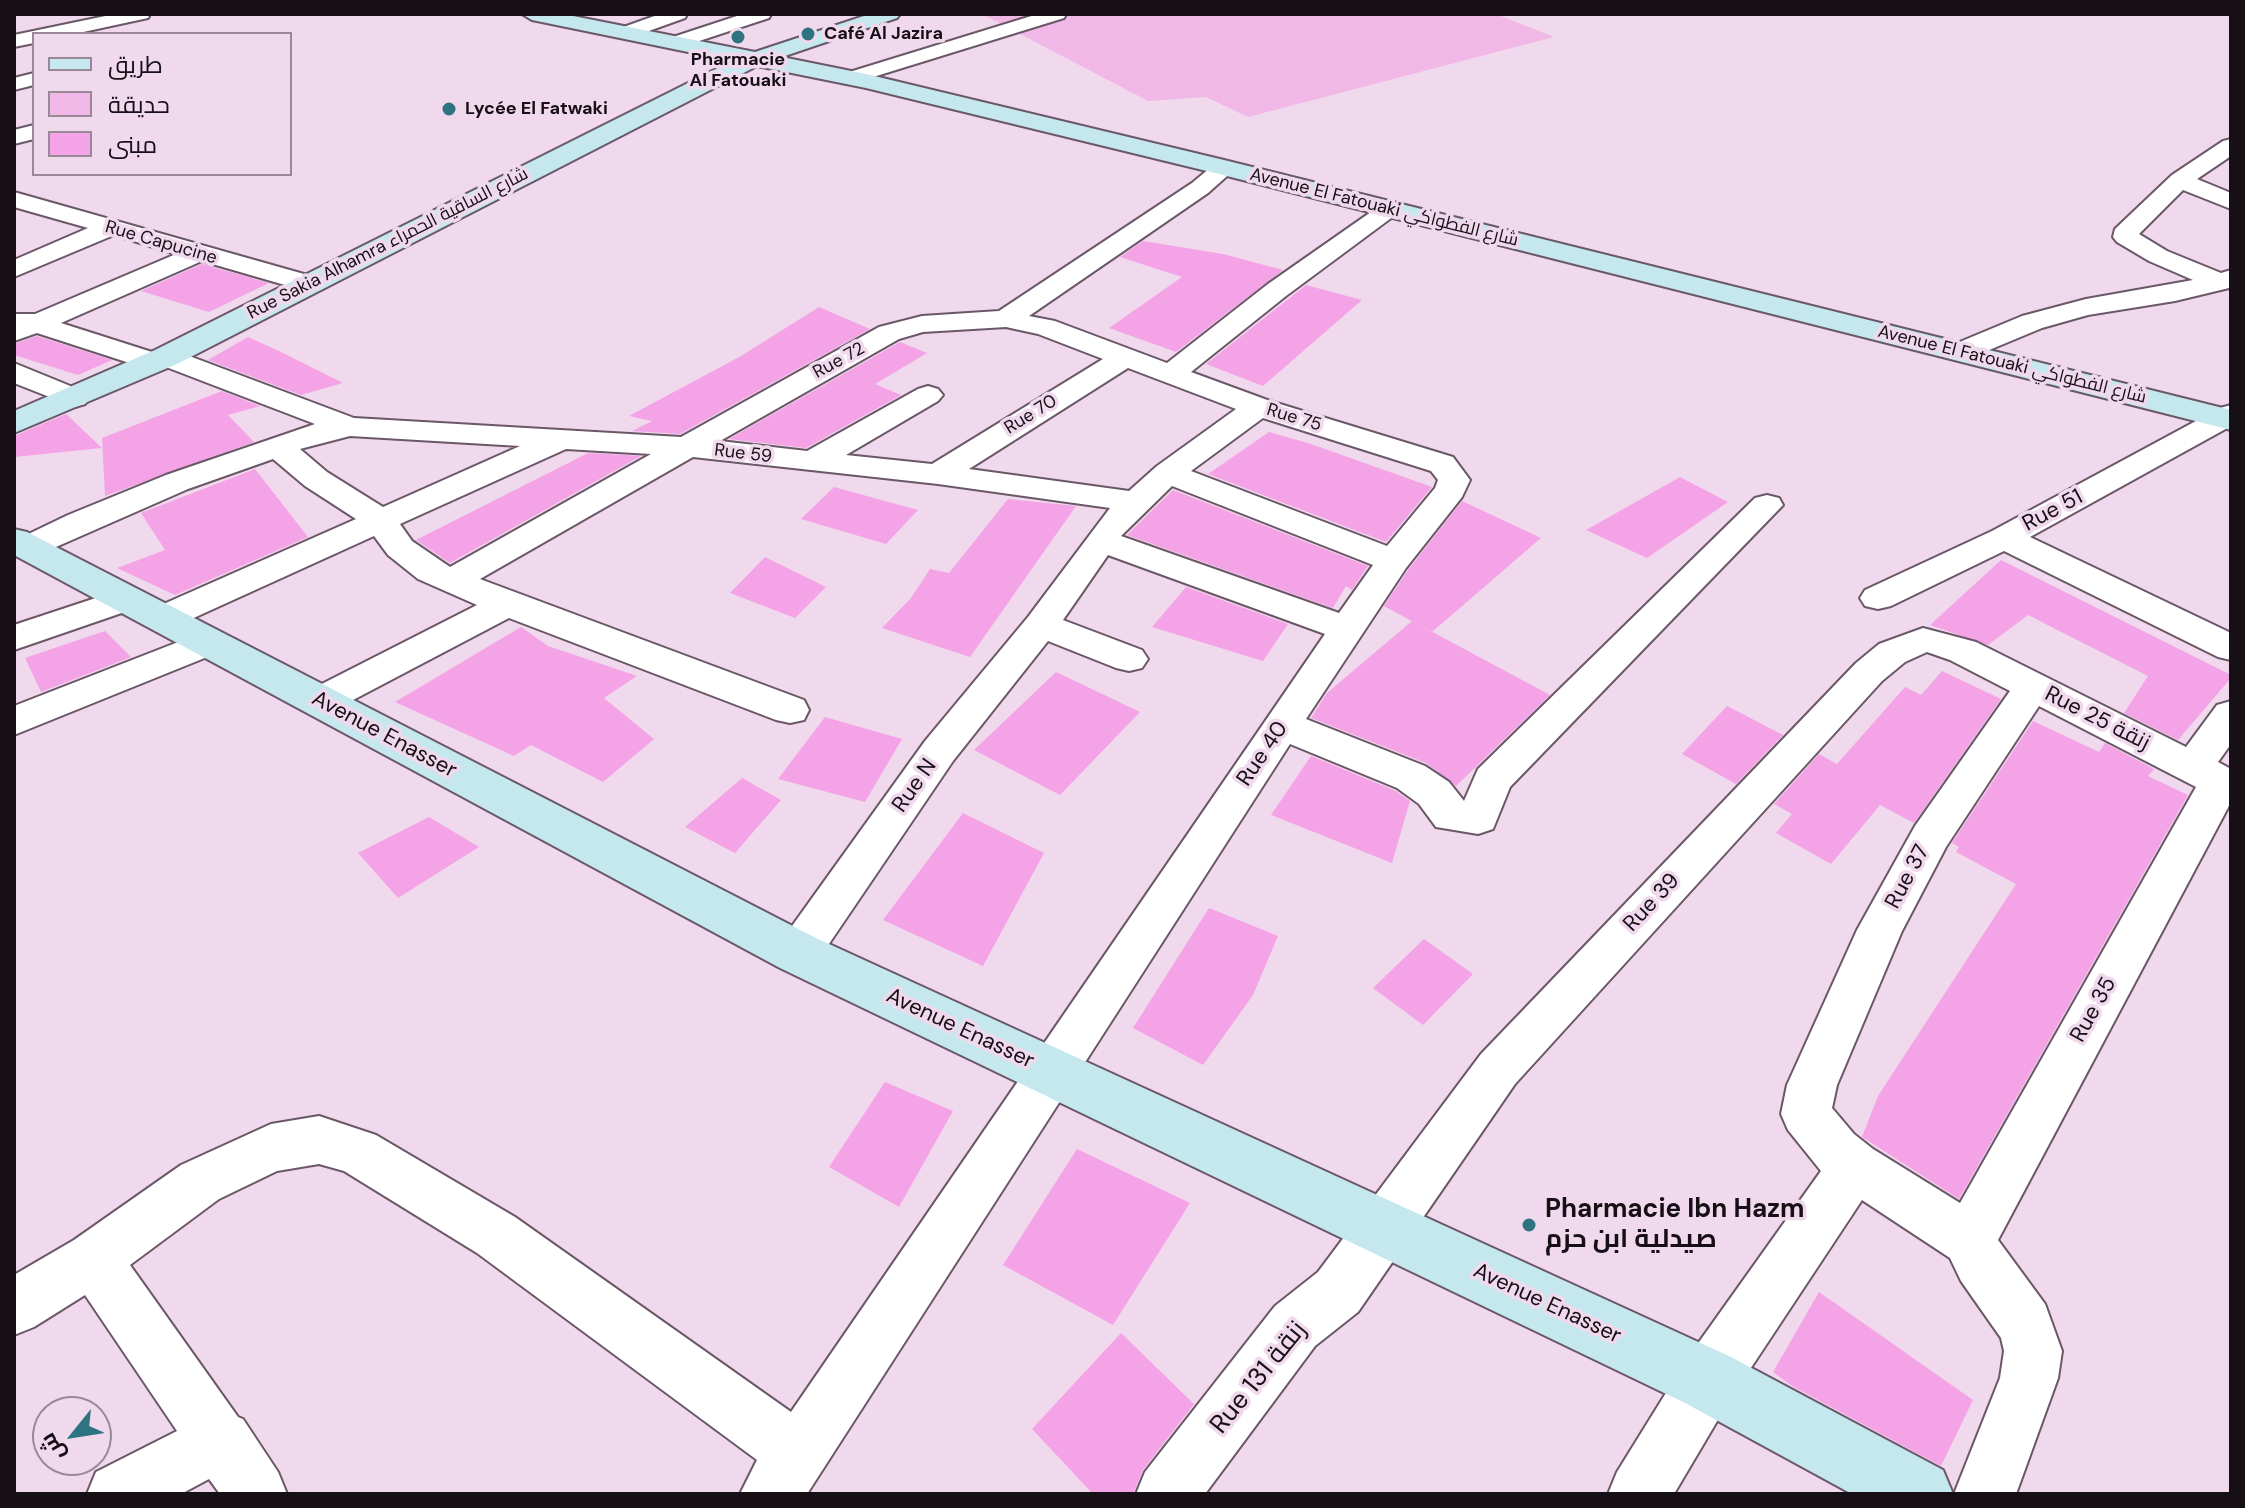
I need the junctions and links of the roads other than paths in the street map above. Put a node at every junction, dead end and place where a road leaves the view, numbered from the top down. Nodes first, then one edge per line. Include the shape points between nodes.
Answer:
1 (141, 14) edge
2 (532, 14) edge
3 (678, 14) edge
4 (762, 14) edge
5 (890, 14) edge
6 (1057, 14) edge
7 (111, 17) edge
8 (55, 32) edge
9 (127, 32) edge
10 (625, 33) junction
11 (677, 42) junction
12 (760, 58) junction
13 (850, 78) junction
14 (2229, 149) edge
15 (1224, 168) junction
16 (2180, 180) junction
17 (2231, 202) edge
18 (21, 206) edge
19 (1390, 210) junction
20 (110, 228) junction
21 (197, 254) junction
22 (14, 269) edge
23 (2226, 280) edge
24 (309, 284) junction
25 (1006, 319) junction
26 (22, 325) edge
27 (1960, 352) junction
28 (1124, 358) junction
29 (160, 360) junction
30 (14, 372) edge
31 (1172, 373) junction
32 (928, 395) dead end
33 (75, 398) junction
34 (1259, 407) junction
35 (2229, 417) edge
36 (14, 423) edge
37 (350, 427) junction
38 (565, 438) junction
39 (277, 446) junction
40 (686, 447) junction
41 (1417, 456) joint
42 (810, 462) junction
43 (1168, 473) junction
44 (938, 474) junction
45 (1134, 501) junction
46 (1767, 505) dead end
47 (380, 520) junction
48 (2004, 538) junction
49 (1102, 541) junction
50 (24, 551) edge
51 (1393, 561) junction
52 (452, 580) junction
53 (1878, 598) dead end
54 (507, 604) junction
55 (144, 609) junction
56 (1041, 625) junction
57 (1347, 629) junction
58 (14, 638) edge
59 (209, 642) junction
60 (2231, 648) edge
61 (1963, 651) joint
62 (1129, 659) dead end
63 (2033, 686) junction
64 (320, 701) junction
65 (790, 710) dead end
66 (2231, 715) edge
67 (14, 721) edge
68 (1283, 725) junction
69 (2214, 778) edge
70 (798, 953) junction
71 (1053, 1072) junction
72 (1855, 1166) junction
73 (1384, 1228) junction
74 (1969, 1239) junction
75 (93, 1259) junction
76 (14, 1307) edge
77 (1708, 1380) junction
78 (222, 1440) junction
79 (785, 1474) edge
80 (118, 1494) edge
81 (256, 1494) edge
82 (1167, 1494) edge
83 (1639, 1494) edge
84 (1919, 1494) edge
85 (1985, 1494) edge

1 - 7 street
2 - 10 street, Avenue El Fatouaki شارع الفطواكي
3 - 10 street
4 - 11 street
5 - 12 street, Rue Sakia Alhamra شارع الساقية الحمراء
6 - 13 street
7 - 8 street
7 - 9 street
10 - 11 street, Avenue El Fatouaki شارع الفطواكي
11 - 12 street, Avenue El Fatouaki شارع الفطواكي
12 - 13 street, Avenue El Fatouaki شارع الفطواكي
12 - 24 street, Rue Sakia Alhamra شارع الساقية الحمراء
13 - 15 street, Avenue El Fatouaki شارع الفطواكي
14 - 16 street
15 - 19 street, Avenue El Fatouaki شارع الفطواكي
15 - 25 street
16 - 17 street
16 - 23 street via 2127,229 2126,237 2158,256
18 - 20 street, Rue Capucine
19 - 27 street, Avenue El Fatouaki شارع الفطواكي
19 - 31 street
20 - 21 street, Rue Capucine
20 - 22 street
21 - 24 street, Rue Capucine
21 - 26 street
23 - 27 street via 2032,322
24 - 29 street, Rue Sakia Alhamra شارع الساقية الحمراء
25 - 28 street, Rue 75 via 1045,327
25 - 40 street, Rue 72 via 905,326
26 - 29 street
27 - 35 street, Avenue El Fatouaki شارع الفطواكي
28 - 31 street, Rue 75
28 - 44 street, Rue 70
29 - 33 street, Rue Sakia Alhamra شارع الساقية الحمراء
29 - 37 street
30 - 33 street
31 - 34 street, Rue 75
32 - 42 street
33 - 36 street, Rue Sakia Alhamra شارع الساقية الحمراء
34 - 41 street, Rue 75
34 - 43 street, Rue N
35 - 48 street, Rue 51
37 - 38 street, Rue 59
37 - 39 street
38 - 40 street, Rue 59
38 - 47 street
39 - 47 street via 316,479
39 - 50 street via 80,522
40 - 42 street, Rue 59
40 - 52 street, Rue 72
41 - 51 street, Rue 40 via 1442,464 1454,480
42 - 44 street, Rue 59
43 - 45 street, Rue N
43 - 51 street
44 - 45 street, Rue 59
45 - 49 street, Rue N
46 - 68 street via 1492,780 1478,818 1451,816 1434,793 1411,777
47 - 52 street via 416,564
47 - 55 street
48 - 53 street, Rue 51
48 - 60 street
49 - 56 street, Rue N
49 - 57 street
50 - 55 street, Avenue Enasser
51 - 57 street, Rue 40
52 - 54 street
54 - 64 street
54 - 65 street
55 - 58 street
55 - 59 street, Avenue Enasser
56 - 62 street
56 - 70 street, Rue N via 939,751
57 - 68 street, Rue 40
59 - 64 street, Avenue Enasser
59 - 67 street
61 - 63 street, Rue 25 زنقة
61 - 73 street, Rue 39 via 1935,641 1917,642 1869,672 1498,1069
63 - 69 street, Rue 25 زنقة
63 - 72 street, Rue 37 via 1930,837 1880,930 1812,1085 1806,1114
64 - 70 street, Avenue Enasser
66 - 69 street, Rue 35
68 - 71 street, Rue 40
69 - 74 street, Rue 35
70 - 71 street, Avenue Enasser
71 - 73 street, Avenue Enasser
71 - 79 street, Rue 40
72 - 74 street
72 - 77 street
73 - 77 street, Avenue Enasser
73 - 82 street, Rue 131 زنقة via 1338,1292 1295,1326
74 - 85 street via 1980,1262 2018,1310 2033,1351 2029,1378
75 - 76 street
75 - 78 street
75 - 79 street via 200,1182 271,1148 306,1140 343,1146 496,1235
77 - 83 street
77 - 84 street, Avenue Enasser
78 - 80 street
78 - 81 street

